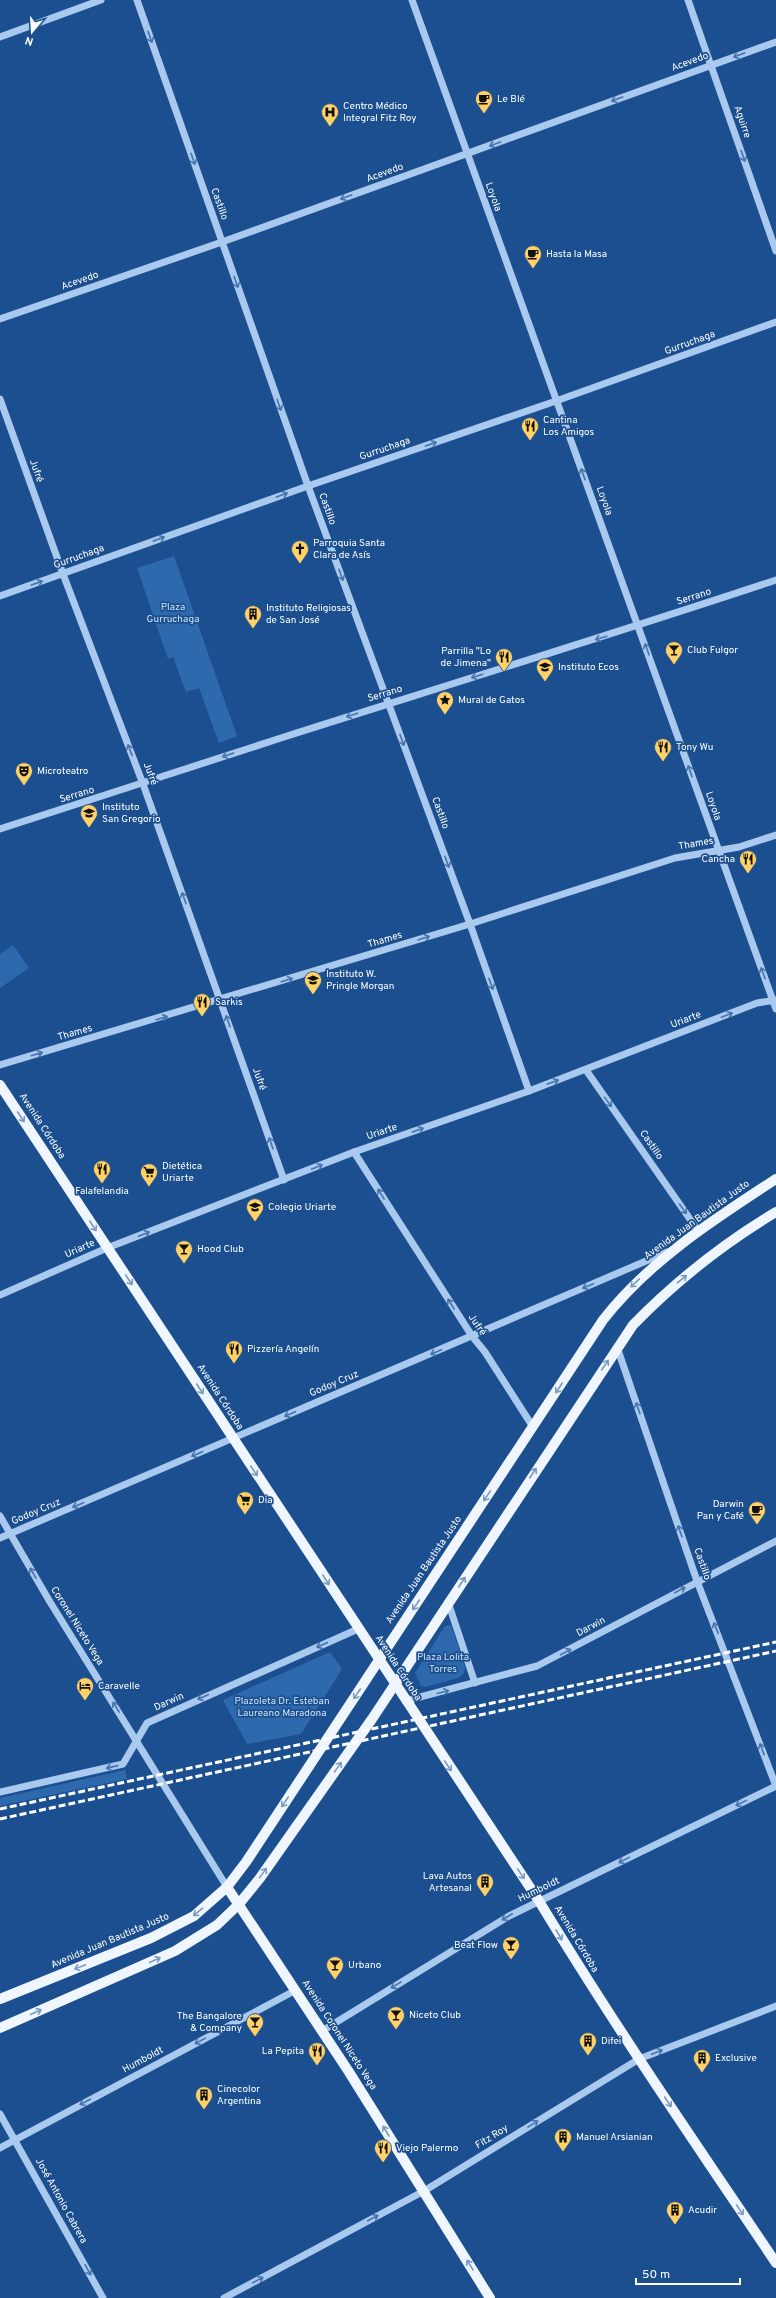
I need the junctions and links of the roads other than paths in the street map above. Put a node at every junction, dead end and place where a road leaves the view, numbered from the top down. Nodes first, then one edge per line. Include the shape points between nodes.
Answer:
1 (101, 0) edge
2 (136, 0) edge
3 (412, 0) edge
4 (688, 0) edge
5 (0, 37) edge
6 (776, 42) edge
7 (712, 65) junction
8 (467, 154) junction
9 (222, 242) junction
10 (776, 251) edge
11 (0, 319) edge
12 (776, 322) edge
13 (0, 399) edge
14 (556, 401) junction
15 (308, 486) junction
16 (63, 574) junction
17 (776, 580) edge
18 (0, 596) edge
19 (639, 626) junction
20 (389, 703) junction
21 (143, 784) junction
22 (0, 829) edge
23 (776, 835) edge
24 (718, 850) junction
25 (470, 924) junction
26 (221, 1000) junction
27 (775, 1001) edge
28 (776, 1009) edge
29 (0, 1065) edge
30 (586, 1070) junction
31 (0, 1085) edge
32 (529, 1091) junction
33 (354, 1152) junction
34 (776, 1179) edge
35 (284, 1180) junction
36 (776, 1212) edge
37 (699, 1232) junction
38 (107, 1248) junction
39 (676, 1249) junction
40 (0, 1295) edge
41 (472, 1336) junction
42 (617, 1347) junction
43 (533, 1427) junction
44 (233, 1438) junction
45 (0, 1516) edge
46 (11, 1534) junction
47 (0, 1538) edge
48 (776, 1541) edge
49 (697, 1581) junction
50 (448, 1602) junction
51 (358, 1629) junction
52 (379, 1661) junction
53 (475, 1684) junction
54 (395, 1685) junction
55 (405, 1701) junction
56 (137, 1740) junction
57 (165, 1786) joint
58 (776, 1786) edge
59 (0, 1792) edge
60 (227, 1886) junction
61 (539, 1901) junction
62 (239, 1904) junction
63 (296, 1990) junction
64 (0, 1999) edge
65 (776, 2006) edge
66 (0, 2028) edge
67 (322, 2031) junction
68 (639, 2059) junction
69 (0, 2114) edge
70 (16, 2140) junction
71 (0, 2148) edge
72 (424, 2191) junction
73 (776, 2264) edge
74 (103, 2298) edge
75 (224, 2298) edge
76 (490, 2298) edge

1 - 5 street
2 -> 9 street, Castillo
3 - 8 street, Loyola
4 - 7 street, Aguirre
6 -> 7 street, Acevedo
7 -> 8 street, Acevedo
7 -> 10 street, Aguirre
8 -> 9 street, Acevedo
8 - 14 street, Loyola
9 - 11 street, Acevedo
9 -> 15 street, Castillo
12 - 14 street, Gurruchaga
13 - 16 street, Jufré
15 -> 14 street, Gurruchaga
19 -> 14 street, Loyola
16 -> 15 street, Gurruchaga
15 -> 20 street, Castillo
18 -> 16 street, Gurruchaga
21 -> 16 street, Jufré
17 - 19 street, Serrano
19 -> 20 street, Serrano
24 -> 19 street, Loyola
20 -> 21 street, Serrano
20 -> 25 street, Castillo
21 - 22 street, Serrano
26 -> 21 street, Jufré
23 - 24 street, Thames
24 - 25 street, Thames via 675,858
27 -> 24 street, Loyola
26 -> 25 street, Thames
25 -> 32 street, Castillo
29 -> 26 street, Thames
35 -> 26 street, Jufré
27 - 28 street, Loyola
30 -> 27 street, Uriarte via 753,1005
32 -> 30 street, Uriarte
30 -> 37 street, Castillo
31 -> 38 main road, Avenida Córdoba
33 -> 32 street, Uriarte
35 -> 33 street, Uriarte
41 -> 33 street, Jufré
34 - 37 main road, Avenida Juan Bautista Justo
38 -> 35 street, Uriarte
42 -> 36 main road via 633,1325 670,1289 706,1260
37 - 39 main road, Avenida Juan Bautista Justo
38 - 40 street, Uriarte
38 -> 44 main road, Avenida Córdoba
39 -> 41 street, Godoy Cruz
39 -> 43 main road, Avenida Juan Bautista Justo via 649,1269 623,1294
41 - 43 street, Jufré
41 -> 44 street, Godoy Cruz
49 -> 42 street, Castillo
50 -> 42 main road
43 -> 52 main road, Avenida Juan Bautista Justo
44 -> 46 street, Godoy Cruz
44 -> 51 main road, Avenida Córdoba
45 - 46 street, Coronel Niceto Vega
46 - 47 street, Godoy Cruz
56 -> 46 street, Coronel Niceto Vega via 50,1602
48 - 49 street, Darwin
53 -> 49 street, Darwin via 551,1659
58 -> 49 street, Castillo
50 - 53 street
50 - 54 main road
51 - 52 main road, Avenida Córdoba
51 -> 56 street, Darwin via 147,1722
52 - 54 main road, Avenida Córdoba
52 -> 60 main road, Avenida Juan Bautista Justo
55 -> 53 street, Darwin
54 - 55 main road, Avenida Córdoba
62 -> 54 main road via 260,1878
55 -> 61 main road, Avenida Córdoba
56 - 57 street, Coronel Niceto Vega
56 -> 59 street, Darwin via 124,1764
57 - 60 street, Avenida Coronel Niceto Vega
58 -> 61 street, Humboldt
60 - 62 main road, Avenida Coronel Niceto Vega
60 -> 64 main road, Avenida Juan Bautista Justo via 194,1916 151,1938
61 -> 67 street, Humboldt via 509,1916
61 -> 68 main road, Avenida Córdoba
62 - 63 main road, Avenida Coronel Niceto Vega
66 -> 62 main road via 175,1951 217,1925
63 - 67 main road, Avenida Coronel Niceto Vega
63 -> 70 street, Humboldt
68 -> 65 street, Fitz Roy
72 -> 67 main road, Avenida Coronel Niceto Vega
72 -> 68 street, Fitz Roy
68 -> 73 main road, Avenida Córdoba
69 - 70 street, José Antonio Cabrera
70 - 71 street, Humboldt
70 -> 74 street, José Antonio Cabrera
75 -> 72 street, Fitz Roy
76 -> 72 main road, Avenida Coronel Niceto Vega

